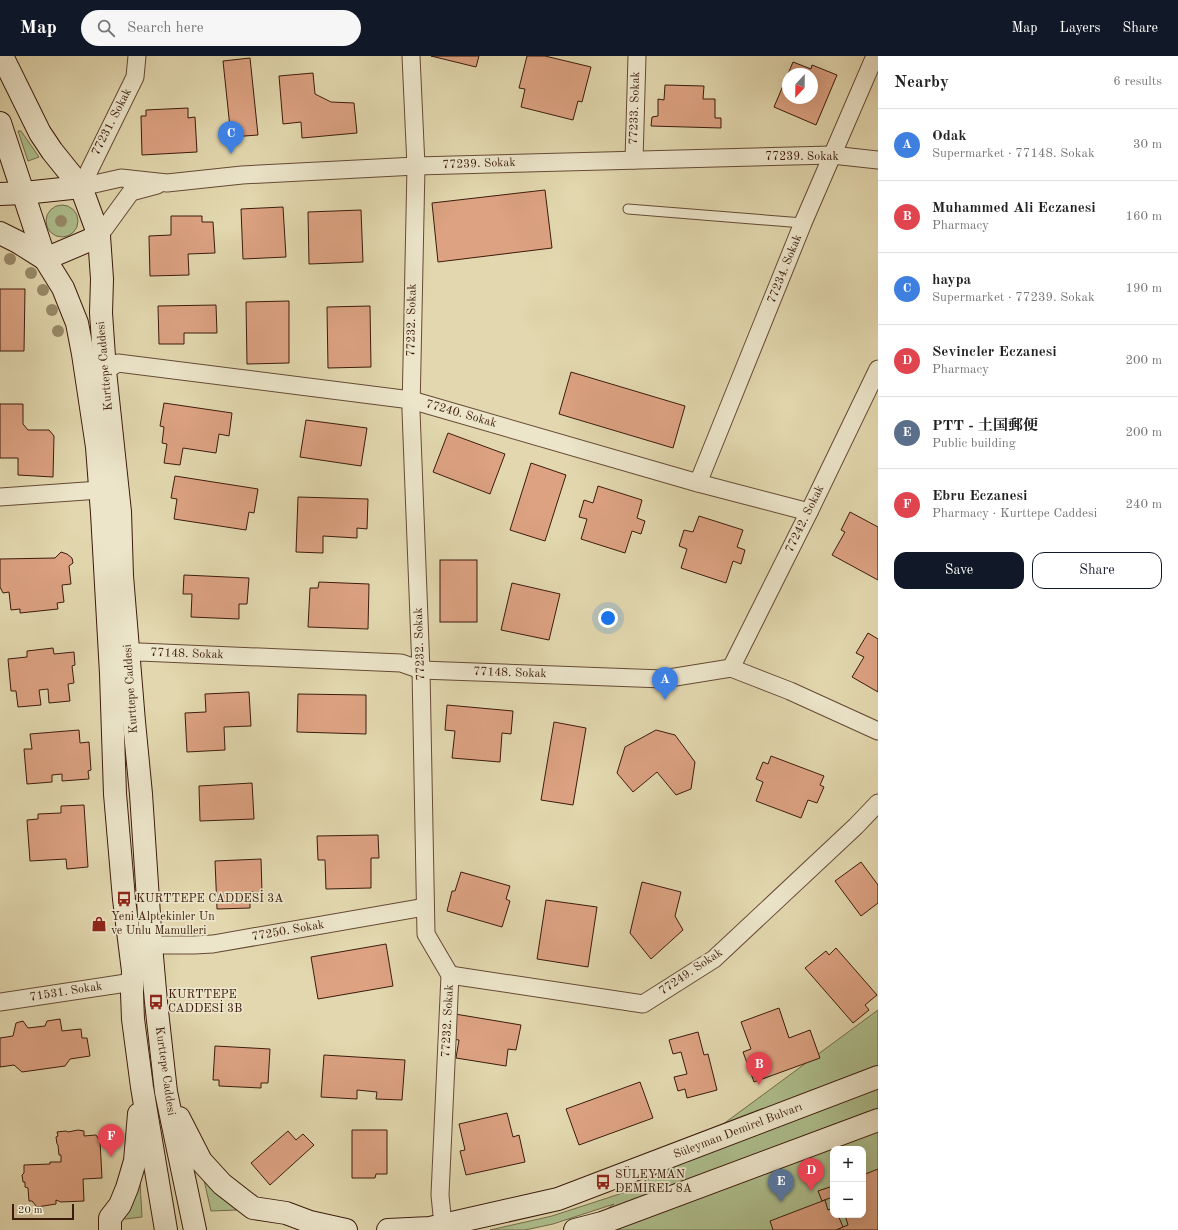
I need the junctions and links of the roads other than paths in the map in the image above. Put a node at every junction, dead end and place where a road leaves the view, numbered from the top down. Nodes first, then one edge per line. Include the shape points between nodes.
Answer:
1 (2, 56) edge
2 (137, 56) edge
3 (411, 56) edge
4 (636, 56) edge
5 (874, 56) edge
6 (0, 123) edge
7 (832, 155) junction
8 (634, 160) junction
9 (878, 160) edge
10 (416, 166) junction
11 (166, 183) junction
12 (81, 187) junction
13 (24, 193) junction
14 (0, 194) edge
15 (628, 209) dead end
16 (803, 223) junction
17 (0, 233) edge
18 (99, 236) junction
19 (45, 259) junction
20 (878, 370) edge
21 (105, 371) junction
22 (411, 400) junction
23 (698, 483) junction
24 (100, 490) junction
25 (0, 497) edge
26 (809, 512) junction
27 (129, 653) junction
28 (731, 668) junction
29 (421, 670) junction
30 (878, 731) edge
31 (878, 803) edge
32 (425, 907) junction
33 (151, 945) junction
34 (450, 975) junction
35 (132, 982) junction
36 (0, 1002) edge
37 (878, 1077) edge
38 (142, 1087) junction
39 (166, 1092) junction
40 (878, 1120) edge
41 (443, 1225) junction
42 (584, 1229) edge
43 (110, 1230) edge
44 (166, 1230) edge
45 (195, 1230) edge
46 (346, 1230) edge
47 (388, 1230) edge

1 - 12 main road via 40,133
2 - 12 street, 77231. Sokak via 135,77
3 - 10 street, 77232. Sokak
4 - 8 street, 77233. Sokak
5 - 7 street, 77234. Sokak
6 - 13 main road
7 - 8 street, 77239. Sokak
7 - 9 street, 77239. Sokak
7 - 16 street, 77234. Sokak
8 - 10 street, 77239. Sokak
10 - 11 street, 77239. Sokak via 242,175
10 - 22 street, 77232. Sokak
11 - 12 street, 77239. Sokak via 121,178
11 - 18 street via 131,192
12 - 13 main road
12 - 18 main road, Kurttepe Caddesi
13 - 14 main road
13 - 19 main road
15 - 16 lane
16 - 23 street, 77234. Sokak
17 - 19 main road
18 - 19 main road
18 - 21 main road, Kurttepe Caddesi via 102,279 100,313
19 - 24 main road, Kurttepe Caddesi via 63,288 77,323 97,448
20 - 26 street, 77242. Sokak
21 - 22 street, 77240. Sokak via 118,363
21 - 27 main road, Kurttepe Caddesi via 120,512 122,576
22 - 23 street, 77240. Sokak
22 - 29 street, 77232. Sokak
23 - 26 street, 77240. Sokak
24 - 25 street
24 - 35 main road, Kurttepe Caddesi via 115,794
26 - 28 street, 77242. Sokak
27 - 29 street, 77148. Sokak via 403,663
27 - 33 main road, Kurttepe Caddesi
28 - 29 street, 77148. Sokak via 663,679
28 - 30 street via 790,691
29 - 32 street, 77232. Sokak
31 - 34 street, 77249. Sokak via 714,959 642,1004
32 - 33 street, 77250. Sokak via 213,944
32 - 34 street, 77232. Sokak via 426,934
33 - 39 main road, Kurttepe Caddesi
34 - 41 street, 77232. Sokak via 440,1195
35 - 36 street, 71531. Sokak
35 - 38 main road, Kurttepe Caddesi via 133,1019
37 - 41 main road, Süleyman Demirel Bulvarı via 558,1199
38 - 43 main road via 135,1161 128,1188 110,1218
38 - 44 main road, Kurttepe Caddesi
39 - 45 main road, Kurttepe Caddesi
39 - 46 main road via 201,1161 236,1196 253,1208 286,1213 310,1222
40 - 42 main road
41 - 47 main road, Süleyman Demirel Bulvarı

